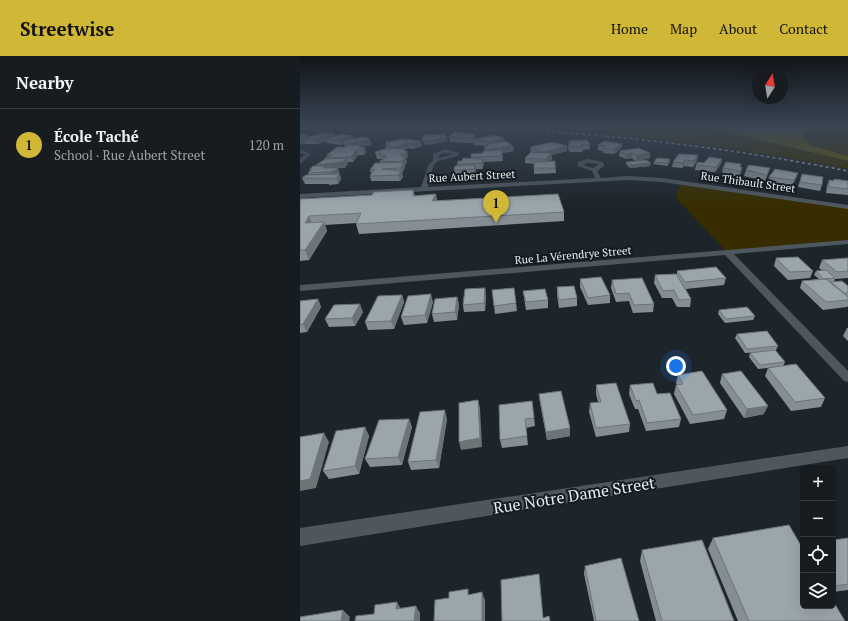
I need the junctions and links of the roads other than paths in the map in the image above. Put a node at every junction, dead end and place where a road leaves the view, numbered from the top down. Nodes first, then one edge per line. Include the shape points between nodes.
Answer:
1 (301, 152) edge
2 (436, 160) dead end
3 (300, 162) edge
4 (594, 170) dead end
5 (598, 178) junction
6 (645, 179) joint
7 (424, 189) junction
8 (300, 196) edge
9 (848, 207) edge
10 (848, 242) edge
11 (728, 253) junction
12 (300, 288) edge
13 (848, 378) edge
14 (848, 452) edge
15 (300, 537) edge

1 - 3 street via 308,154
2 - 7 street via 431,166
4 - 5 street
5 - 6 street, Rue Aubert Street
5 - 7 street, Rue Aubert Street
6 - 9 street, Rue Thibault Street
7 - 8 street, Rue Aubert Street
10 - 11 street, Rue La Vérendrye Street
11 - 12 street, Rue La Vérendrye Street
11 - 13 street
14 - 15 street, Rue Notre Dame Street

